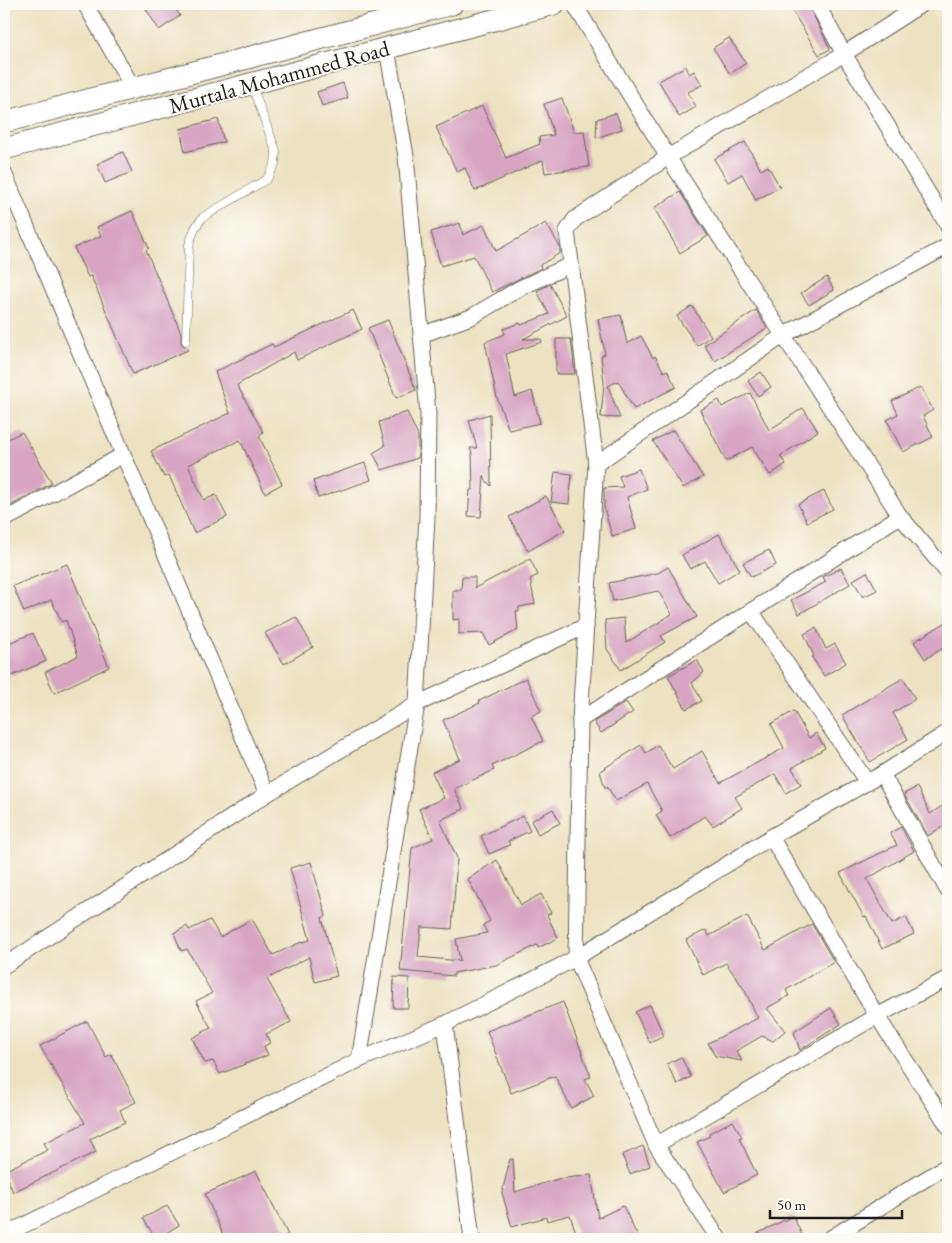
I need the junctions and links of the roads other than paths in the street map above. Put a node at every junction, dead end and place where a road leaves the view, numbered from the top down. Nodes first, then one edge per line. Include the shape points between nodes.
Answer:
1 (85, 4) edge
2 (452, 4) edge
3 (554, 4) edge
4 (574, 4) edge
5 (817, 4) edge
6 (922, 4) edge
7 (387, 49) junction
8 (844, 54) junction
9 (251, 84) junction
10 (133, 88) junction
11 (4, 122) edge
12 (4, 149) edge
13 (668, 157) junction
14 (4, 173) edge
15 (948, 226) edge
16 (948, 246) edge
17 (570, 265) junction
18 (421, 335) junction
19 (784, 335) junction
20 (186, 340) dead end
21 (123, 455) junction
22 (596, 464) junction
23 (900, 516) junction
24 (4, 520) edge
25 (948, 573) edge
26 (751, 611) junction
27 (586, 626) junction
28 (416, 704) junction
29 (580, 720) junction
30 (948, 732) edge
31 (882, 774) junction
32 (867, 782) junction
33 (267, 794) junction
34 (771, 837) junction
35 (948, 892) edge
36 (576, 958) junction
37 (4, 966) edge
38 (948, 978) edge
39 (877, 1016) junction
40 (445, 1024) junction
41 (359, 1060) junction
42 (948, 1126) edge
43 (656, 1145) junction
44 (948, 1165) edge
45 (4, 1235) edge
46 (472, 1239) edge
47 (720, 1239) edge
48 (829, 1239) edge

1 - 10 street
2 - 10 main road, Murtala Mohammed Road
3 - 7 main road, Murtala Mohammed Road
4 - 13 street
5 - 8 street
6 - 8 street
7 - 9 main road, Murtala Mohammed Road
7 - 18 street via 406,156
8 - 13 street
8 - 15 street
9 - 12 main road, Murtala Mohammed Road
9 - 20 lane via 276,151 275,164 266,179 203,217 196,228 189,245
10 - 11 main road, Murtala Mohammed Road
13 - 17 street via 575,219 567,231
13 - 19 street
14 - 21 street
16 - 19 street
17 - 18 street via 520,288 471,317
17 - 22 street
18 - 28 street via 428,414 427,517
19 - 22 street
19 - 23 street
21 - 24 street
21 - 33 street
22 - 27 street
23 - 25 street
23 - 26 street
26 - 29 street
26 - 32 street
27 - 28 street
27 - 29 street
28 - 33 street
28 - 41 street
29 - 36 street
30 - 31 street
31 - 32 street
31 - 35 street
32 - 34 street
33 - 37 street
34 - 36 street
34 - 39 street
36 - 40 street
36 - 43 street
38 - 39 street
39 - 42 street
39 - 43 street
40 - 41 street
40 - 46 street
41 - 45 street
43 - 47 street
44 - 48 street

